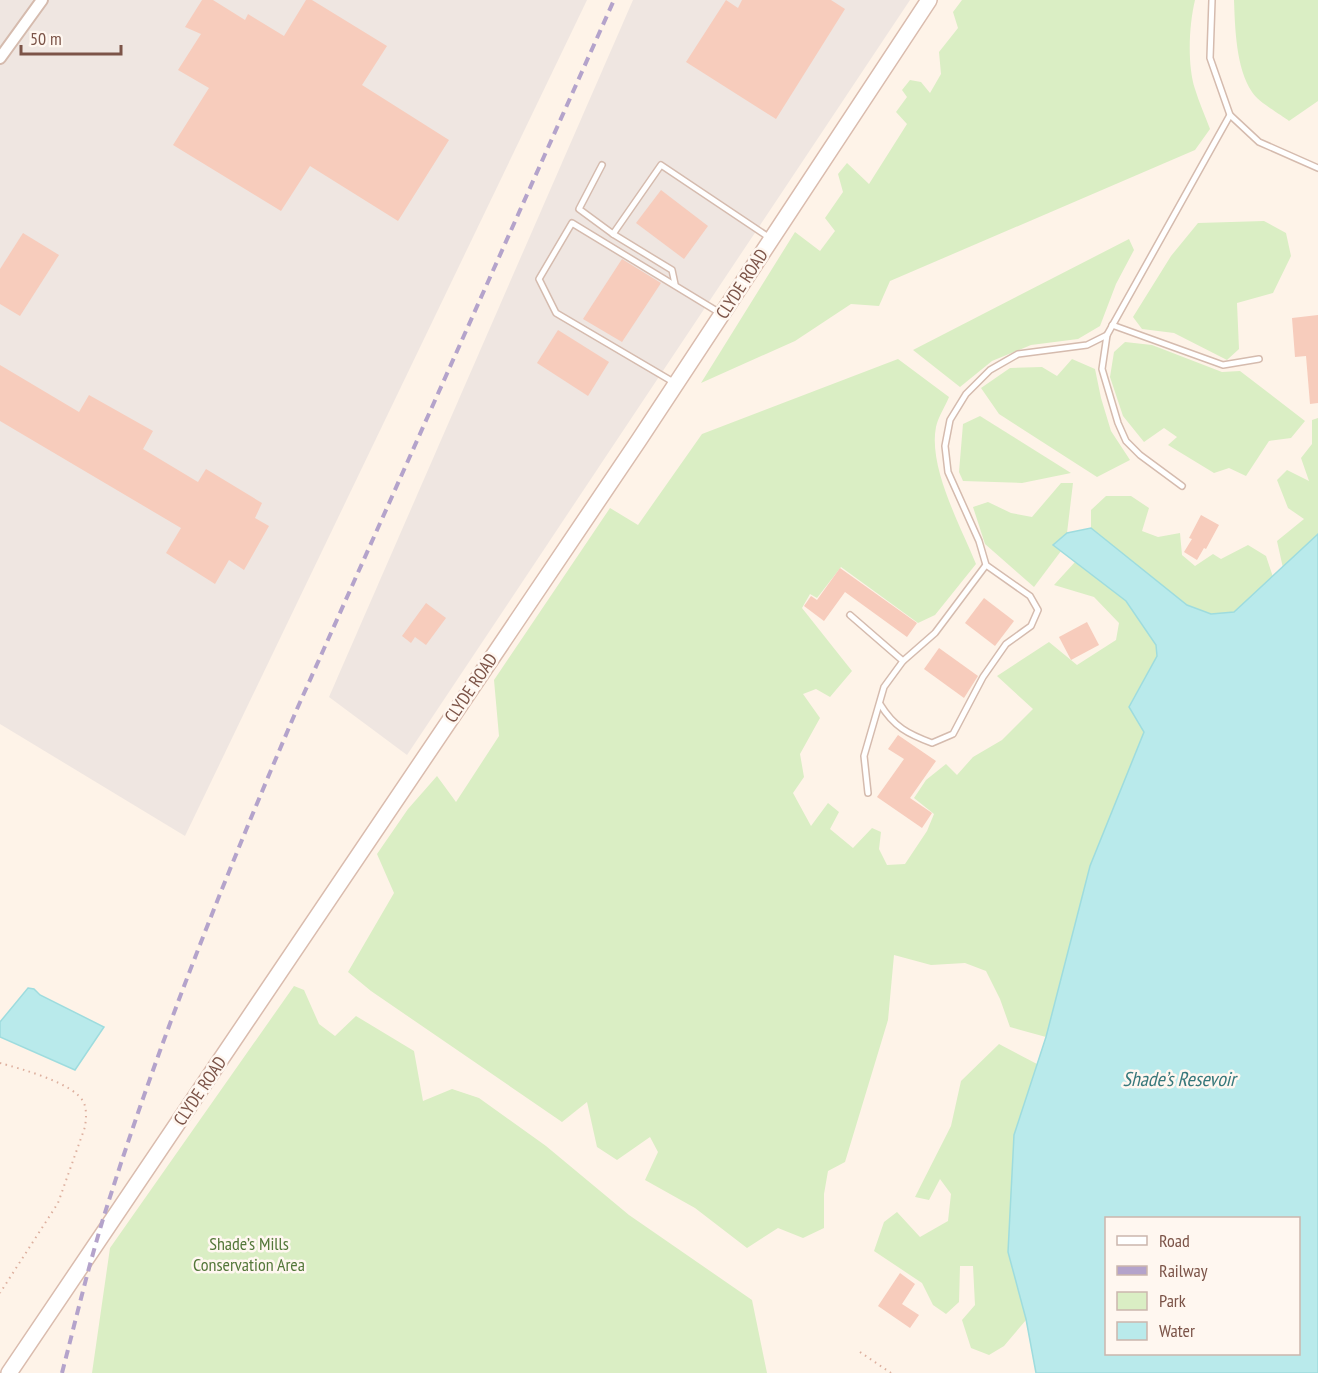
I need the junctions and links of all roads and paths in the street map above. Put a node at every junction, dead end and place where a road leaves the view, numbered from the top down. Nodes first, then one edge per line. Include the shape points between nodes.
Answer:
1 (42, 0) edge
2 (929, 0) edge
3 (1212, 0) edge
4 (0, 58) edge
5 (1230, 115) junction
6 (602, 165) dead end
7 (1318, 168) edge
8 (613, 234) junction
9 (772, 239) junction
10 (675, 284) junction
11 (722, 314) junction
12 (1112, 325) junction
13 (1107, 335) junction
14 (1259, 359) dead end
15 (676, 384) junction
16 (1182, 486) dead end
17 (986, 565) junction
18 (850, 615) dead end
19 (903, 661) junction
20 (880, 704) junction
21 (868, 793) dead end
22 (0, 1063) edge
23 (0, 1293) edge
24 (860, 1352) dead end
25 (9, 1373) edge
26 (891, 1373) edge

1 - 4 street
2 - 9 main road, CLYDE ROAD
3 - 5 lane via 1210,58
5 - 7 lane via 1259,142
5 - 12 lane
6 - 8 lane via 579,209
8 - 9 lane via 661,165
8 - 10 lane via 672,270
9 - 11 main road, CLYDE ROAD
10 - 11 lane
10 - 15 lane via 572,223 539,279 556,313
11 - 15 main road, CLYDE ROAD
12 - 13 lane
12 - 14 lane via 1223,365
13 - 16 lane via 1102,369 1126,441
13 - 17 lane via 1087,345 1018,354 990,370 966,394 950,420 945,446 948,472
15 - 25 main road, CLYDE ROAD
17 - 19 lane via 935,633
17 - 20 lane via 1030,596 1038,610 1031,626 1006,644 983,677 953,734 932,742 907,733 888,717
18 - 19 lane
19 - 20 lane via 884,687
20 - 21 lane via 864,756
22 - 23 path via 72,1089 87,1115 58,1203
24 - 26 path

